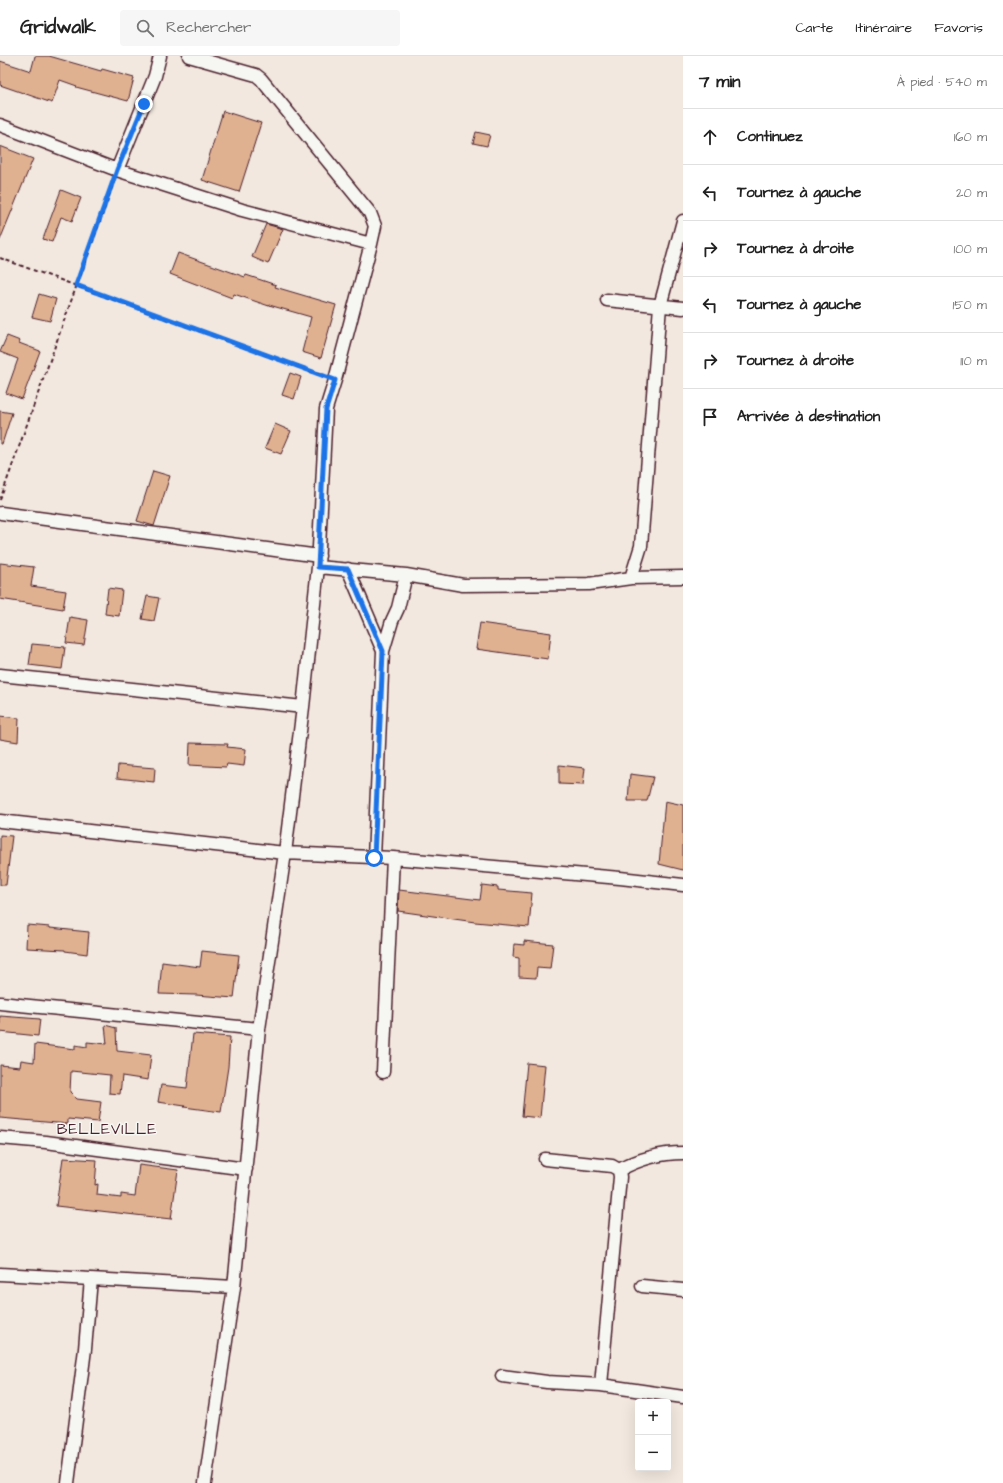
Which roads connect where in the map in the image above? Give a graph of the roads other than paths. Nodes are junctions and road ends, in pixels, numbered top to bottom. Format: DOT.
graph roads {
  1 [pos="160,56"];
  2 [pos="189,56"];
  3 [pos="0,125"];
  4 [pos="117,170"];
  5 [pos="683,221"];
  6 [pos="371,244"];
  7 [pos="607,300"];
  8 [pos="660,306"];
  9 [pos="683,308"];
  10 [pos="0,511"];
  11 [pos="318,561"];
  12 [pos="348,569"];
  13 [pos="406,575"];
  14 [pos="683,577"];
  15 [pos="631,578"];
  16 [pos="383,651"];
  17 [pos="0,675"];
  18 [pos="303,707"];
  19 [pos="0,821"];
  20 [pos="285,853"];
  21 [pos="374,858"];
  22 [pos="393,858"];
  23 [pos="683,885"];
  24 [pos="0,1003"];
  25 [pos="260,1029"];
  26 [pos="383,1072"];
  27 [pos="0,1138"];
  28 [pos="683,1153"];
  29 [pos="545,1159"];
  30 [pos="246,1169"];
  31 [pos="619,1170"];
  32 [pos="0,1274"];
  33 [pos="91,1279"];
  34 [pos="642,1286"];
  35 [pos="234,1287"];
  36 [pos="683,1290"];
  37 [pos="502,1376"];
  38 [pos="601,1385"];
  39 [pos="683,1397"];
  40 [pos="68,1483"];
  41 [pos="205,1483"];
  1 -- 4 [label="street"];
  2 -- 6 [label="street"];
  3 -- 4 [label="street"];
  4 -- 6 [label="street"];
  5 -- 8 [label="street"];
  6 -- 11 [label="street"];
  7 -- 8 [label="street"];
  8 -- 9 [label="street"];
  8 -- 15 [label="street"];
  10 -- 11 [label="street"];
  11 -- 12 [label="street"];
  11 -- 18 [label="street"];
  12 -- 13 [label="street"];
  12 -- 16 [label="street"];
  13 -- 15 [label="street"];
  13 -- 16 [label="street"];
  14 -- 15 [label="street"];
  16 -- 21 [label="street"];
  17 -- 18 [label="street"];
  18 -- 20 [label="street"];
  19 -- 20 [label="street"];
  20 -- 21 [label="street"];
  20 -- 25 [label="street"];
  21 -- 22 [label="street"];
  22 -- 23 [label="street"];
  22 -- 26 [label="street"];
  24 -- 25 [label="street"];
  25 -- 30 [label="street"];
  27 -- 30 [label="street"];
  28 -- 31 [label="street"];
  29 -- 31 [label="street"];
  30 -- 35 [label="street"];
  31 -- 38 [label="street"];
  32 -- 33 [label="street"];
  33 -- 35 [label="street"];
  33 -- 40 [label="street"];
  34 -- 36 [label="street"];
  35 -- 41 [label="street"];
  37 -- 38 [label="street"];
  38 -- 39 [label="street"];
}
